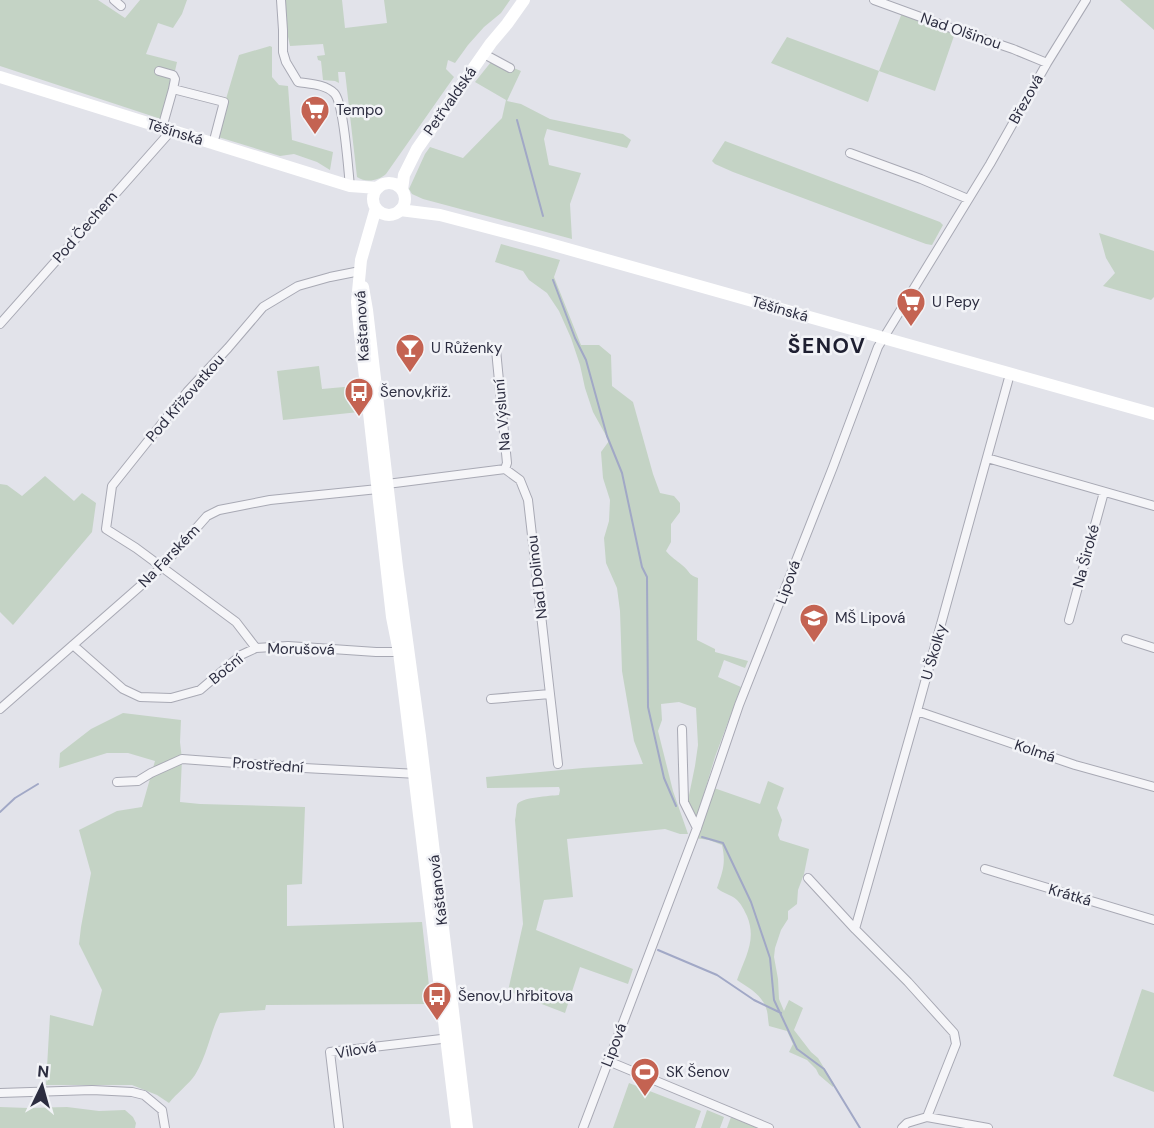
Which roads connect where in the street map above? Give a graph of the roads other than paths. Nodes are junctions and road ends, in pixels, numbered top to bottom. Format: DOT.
graph roads {
  1 [pos="281,0"];
  2 [pos="524,0"];
  3 [pos="874,0"];
  4 [pos="1086,0"];
  5 [pos="484,54"];
  6 [pos="1047,63"];
  7 [pos="510,68"];
  8 [pos="159,71"];
  9 [pos="2,78"];
  10 [pos="173,88"];
  11 [pos="166,129"];
  12 [pos="213,144"];
  13 [pos="417,149"];
  14 [pos="850,153"];
  15 [pos="350,186"];
  16 [pos="404,194"];
  17 [pos="378,195"];
  18 [pos="968,199"];
  19 [pos="395,213"];
  20 [pos="440,215"];
  21 [pos="367,236"];
  22 [pos="360,271"];
  23 [pos="0,324"];
  24 [pos="883,338"];
  25 [pos="496,350"];
  26 [pos="1010,374"];
  27 [pos="1154,414"];
  28 [pos="987,458"];
  29 [pos="505,469"];
  30 [pos="382,486"];
  31 [pos="1104,492"];
  32 [pos="1154,506"];
  33 [pos="162,567"];
  34 [pos="1069,620"];
  35 [pos="1126,639"];
  36 [pos="73,645"];
  37 [pos="256,648"];
  38 [pos="1154,648"];
  39 [pos="404,652"];
  40 [pos="550,694"];
  41 [pos="491,699"];
  42 [pos="0,709"];
  43 [pos="917,711"];
  44 [pos="682,729"];
  45 [pos="558,764"];
  46 [pos="419,774"];
  47 [pos="117,782"];
  48 [pos="1154,788"];
  49 [pos="697,828"];
  50 [pos="985,869"];
  51 [pos="808,878"];
  52 [pos="1154,920"];
  53 [pos="855,928"];
  54 [pos="451,1038"];
  55 [pos="609,1060"];
  56 [pos="0,1093"];
  57 [pos="927,1117"];
  58 [pos="165,1128"];
  59 [pos="339,1128"];
  60 [pos="457,1128"];
  61 [pos="467,1128"];
  62 [pos="583,1128"];
  63 [pos="770,1128"];
  64 [pos="902,1128"];
  65 [pos="988,1128"];
  1 -- 15 [label="street"];
  2 -- 5 [label="main road, Petřvaldská"];
  3 -- 6 [label="street, Nad Olšinou"];
  4 -- 6 [label="street, Březová"];
  5 -- 7 [label="street, Petřvaldská"];
  5 -- 13 [label="main road, Petřvaldská"];
  6 -- 18 [label="street, Březová"];
  8 -- 10 [label="street"];
  9 -- 11 [label="main road, Těšínská"];
  10 -- 11 [label="street"];
  10 -- 12 [label="street"];
  11 -- 12 [label="main road, Těšínská"];
  11 -- 23 [label="street, Pod Čechem"];
  12 -- 15 [label="main road, Těšínská"];
  13 -- 16 [label="main road, Petřvaldská"];
  13 -- 17 [label="main road, Petřvaldská"];
  14 -- 18 [label="street"];
  15 -- 17 [label="main road, Těšínská"];
  16 -- 17 [label="main road"];
  16 -- 19 [label="main road"];
  16 -- 20 [label="main road, Těšínská"];
  17 -- 19 [label="main road"];
  17 -- 21 [label="main road, Kaštanová"];
  18 -- 24 [label="street, Březová"];
  19 -- 20 [label="main road, Těšínská"];
  19 -- 21 [label="main road"];
  20 -- 24 [label="main road, Těšínská"];
  21 -- 22 [label="main road, Kaštanová"];
  22 -- 30 [label="main road, Kaštanová"];
  22 -- 33 [label="street, Pod Křižovatkou"];
  24 -- 26 [label="main road, Těšínská"];
  24 -- 49 [label="street, Lipová"];
  25 -- 29 [label="street, Na Výsluní"];
  26 -- 27 [label="main road, Těšínská"];
  26 -- 28 [label="street, U Školky"];
  28 -- 31 [label="street"];
  28 -- 43 [label="street, U Školky"];
  29 -- 30 [label="street, Na Výsluní"];
  29 -- 40 [label="street, Nad Dolinou"];
  30 -- 33 [label="street, Na Farském"];
  30 -- 39 [label="main road, Kaštanová"];
  31 -- 32 [label="street"];
  31 -- 34 [label="street, Na Široké"];
  33 -- 36 [label="street, Na Farském"];
  33 -- 37 [label="street, Morušová"];
  35 -- 38 [label="street"];
  36 -- 37 [label="street, Boční"];
  36 -- 42 [label="street, Na Farském"];
  37 -- 39 [label="street, Morušová"];
  39 -- 46 [label="main road, Kaštanová"];
  40 -- 41 [label="street"];
  40 -- 45 [label="street, Nad Dolinou"];
  43 -- 48 [label="street, Kolmá"];
  43 -- 53 [label="street, U Školky"];
  44 -- 49 [label="street"];
  46 -- 47 [label="street, Prostřední"];
  46 -- 54 [label="main road, Kaštanová"];
  49 -- 55 [label="street, Lipová"];
  50 -- 52 [label="street, Krátká"];
  51 -- 53 [label="street"];
  53 -- 57 [label="street"];
  54 -- 59 [label="street, Vilová"];
  54 -- 60 [label="main road, Kaštanová"];
  54 -- 61 [label="main road, Kaštanová"];
  55 -- 62 [label="street, Lipová"];
  55 -- 63 [label="street"];
  56 -- 58 [label="street"];
  57 -- 64 [label="street"];
  57 -- 65 [label="street"];
}
